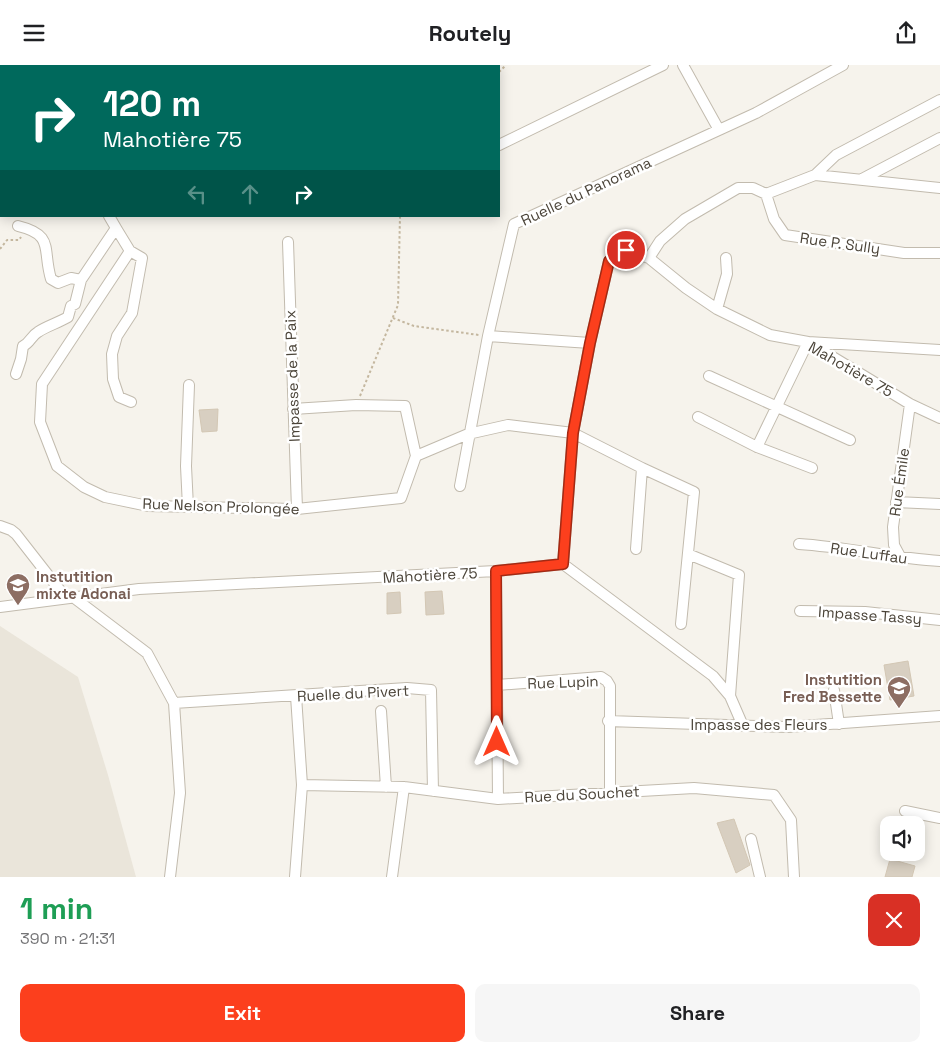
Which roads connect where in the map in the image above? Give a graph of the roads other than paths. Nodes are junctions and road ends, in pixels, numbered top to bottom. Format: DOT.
graph roads {
  1 [pos="663,65"];
  2 [pos="683,65"];
  3 [pos="843,65"];
  4 [pos="940,100"];
  5 [pos="719,130"];
  6 [pos="940,137"];
  7 [pos="500,145"];
  8 [pos="815,175"];
  9 [pos="862,179"];
  10 [pos="940,188"];
  11 [pos="766,194"];
  12 [pos="110,217"];
  13 [pos="18,226"];
  14 [pos="116,228"];
  15 [pos="288,242"];
  16 [pos="130,251"];
  17 [pos="940,253"];
  18 [pos="649,258"];
  19 [pos="726,258"];
  20 [pos="81,280"];
  21 [pos="717,309"];
  22 [pos="488,336"];
  23 [pos="808,342"];
  24 [pos="590,343"];
  25 [pos="940,350"];
  26 [pos="16,373"];
  27 [pos="709,375"];
  28 [pos="189,385"];
  29 [pos="131,402"];
  30 [pos="910,404"];
  31 [pos="777,406"];
  32 [pos="293,409"];
  33 [pos="698,417"];
  34 [pos="940,418"];
  35 [pos="573,433"];
  36 [pos="468,434"];
  37 [pos="850,441"];
  38 [pos="757,447"];
  39 [pos="416,456"];
  40 [pos="642,468"];
  41 [pos="812,468"];
  42 [pos="460,486"];
  43 [pos="896,503"];
  44 [pos="940,503"];
  45 [pos="188,507"];
  46 [pos="297,509"];
  47 [pos="0,526"];
  48 [pos="799,544"];
  49 [pos="636,549"];
  50 [pos="688,554"];
  51 [pos="901,559"];
  52 [pos="940,561"];
  53 [pos="563,564"];
  54 [pos="496,571"];
  55 [pos="70,597"];
  56 [pos="0,607"];
  57 [pos="800,611"];
  58 [pos="940,619"];
  59 [pos="681,624"];
  60 [pos="497,685"];
  61 [pos="834,690"];
  62 [pos="296,696"];
  63 [pos="730,696"];
  64 [pos="174,703"];
  65 [pos="381,711"];
  66 [pos="940,716"];
  67 [pos="608,721"];
  68 [pos="839,724"];
  69 [pos="743,726"];
  70 [pos="302,785"];
  71 [pos="386,787"];
  72 [pos="404,787"];
  73 [pos="433,791"];
  74 [pos="610,792"];
  75 [pos="498,799"];
  76 [pos="905,811"];
  77 [pos="940,819"];
  78 [pos="751,839"];
  79 [pos="170,877"];
  80 [pos="295,877"];
  81 [pos="392,877"];
  82 [pos="760,877"];
  83 [pos="794,877"];
  1 -- 7 [label="street"];
  2 -- 5 [label="street"];
  3 -- 5 [label="street, Ruelle du Panorama"];
  4 -- 8 [label="street"];
  5 -- 22 [label="street, Ruelle du Panorama"];
  6 -- 9 [label="street"];
  8 -- 9 [label="street"];
  8 -- 11 [label="street"];
  9 -- 10 [label="street"];
  11 -- 17 [label="street, Rue P. Sully"];
  11 -- 18 [label="street"];
  12 -- 14 [label="street"];
  13 -- 20 [label="street"];
  14 -- 16 [label="street"];
  14 -- 20 [label="street"];
  15 -- 32 [label="street, Impasse de la Paix"];
  16 -- 29 [label="street"];
  16 -- 45 [label="street, Rue Nelson Prolongée"];
  18 -- 21 [label="street, Mahotière 75"];
  18 -- 24 [label="street, Mahotière 75"];
  19 -- 21 [label="street"];
  20 -- 26 [label="street"];
  21 -- 23 [label="street, Mahotière 75"];
  22 -- 24 [label="street"];
  22 -- 36 [label="street, Ruelle du Panorama"];
  23 -- 25 [label="street"];
  23 -- 30 [label="street, Mahotière 75"];
  23 -- 31 [label="street"];
  24 -- 35 [label="street, Mahotière 75"];
  27 -- 31 [label="street"];
  28 -- 45 [label="street"];
  30 -- 34 [label="street, Mahotière 75"];
  30 -- 43 [label="street, Rue Émile"];
  31 -- 37 [label="street"];
  31 -- 38 [label="street"];
  32 -- 39 [label="street"];
  32 -- 46 [label="street, Impasse de la Paix"];
  33 -- 38 [label="street"];
  35 -- 36 [label="street"];
  35 -- 40 [label="street"];
  35 -- 53 [label="street, Mahotière 75"];
  36 -- 39 [label="street"];
  36 -- 42 [label="street, Ruelle du Panorama"];
  38 -- 41 [label="street"];
  39 -- 46 [label="street, Rue Nelson Prolongée"];
  40 -- 49 [label="street"];
  40 -- 50 [label="street"];
  43 -- 44 [label="street"];
  43 -- 51 [label="street, Rue Émile"];
  45 -- 46 [label="street, Rue Nelson Prolongée"];
  47 -- 55 [label="street"];
  48 -- 51 [label="street, Rue Luffau"];
  50 -- 59 [label="street"];
  50 -- 63 [label="street"];
  51 -- 52 [label="street, Rue Luffau"];
  53 -- 54 [label="street, Mahotière 75"];
  53 -- 63 [label="street"];
  54 -- 55 [label="street, Mahotière 75"];
  54 -- 60 [label="street"];
  55 -- 56 [label="street, Mahotière 75"];
  55 -- 64 [label="street"];
  57 -- 58 [label="street, Impasse Tassy"];
  60 -- 67 [label="street, Rue Lupin"];
  60 -- 75 [label="street"];
  61 -- 68 [label="street"];
  62 -- 64 [label="street, Ruelle du Pivert"];
  62 -- 70 [label="street"];
  62 -- 73 [label="street, Ruelle du Pivert"];
  63 -- 69 [label="street"];
  64 -- 79 [label="street"];
  65 -- 71 [label="street"];
  66 -- 68 [label="street, Impasse des Fleurs"];
  67 -- 69 [label="street, Impasse des Fleurs"];
  67 -- 74 [label="street, Rue Lupin"];
  68 -- 69 [label="street, Impasse des Fleurs"];
  70 -- 71 [label="street, Rue du Souchet"];
  70 -- 80 [label="street"];
  71 -- 72 [label="street, Rue du Souchet"];
  72 -- 73 [label="street, Rue du Souchet"];
  72 -- 81 [label="street"];
  73 -- 75 [label="street, Rue du Souchet"];
  74 -- 75 [label="street, Rue du Souchet"];
  74 -- 83 [label="street, Rue du Souchet"];
  76 -- 77 [label="street"];
  78 -- 82 [label="street"];
}
